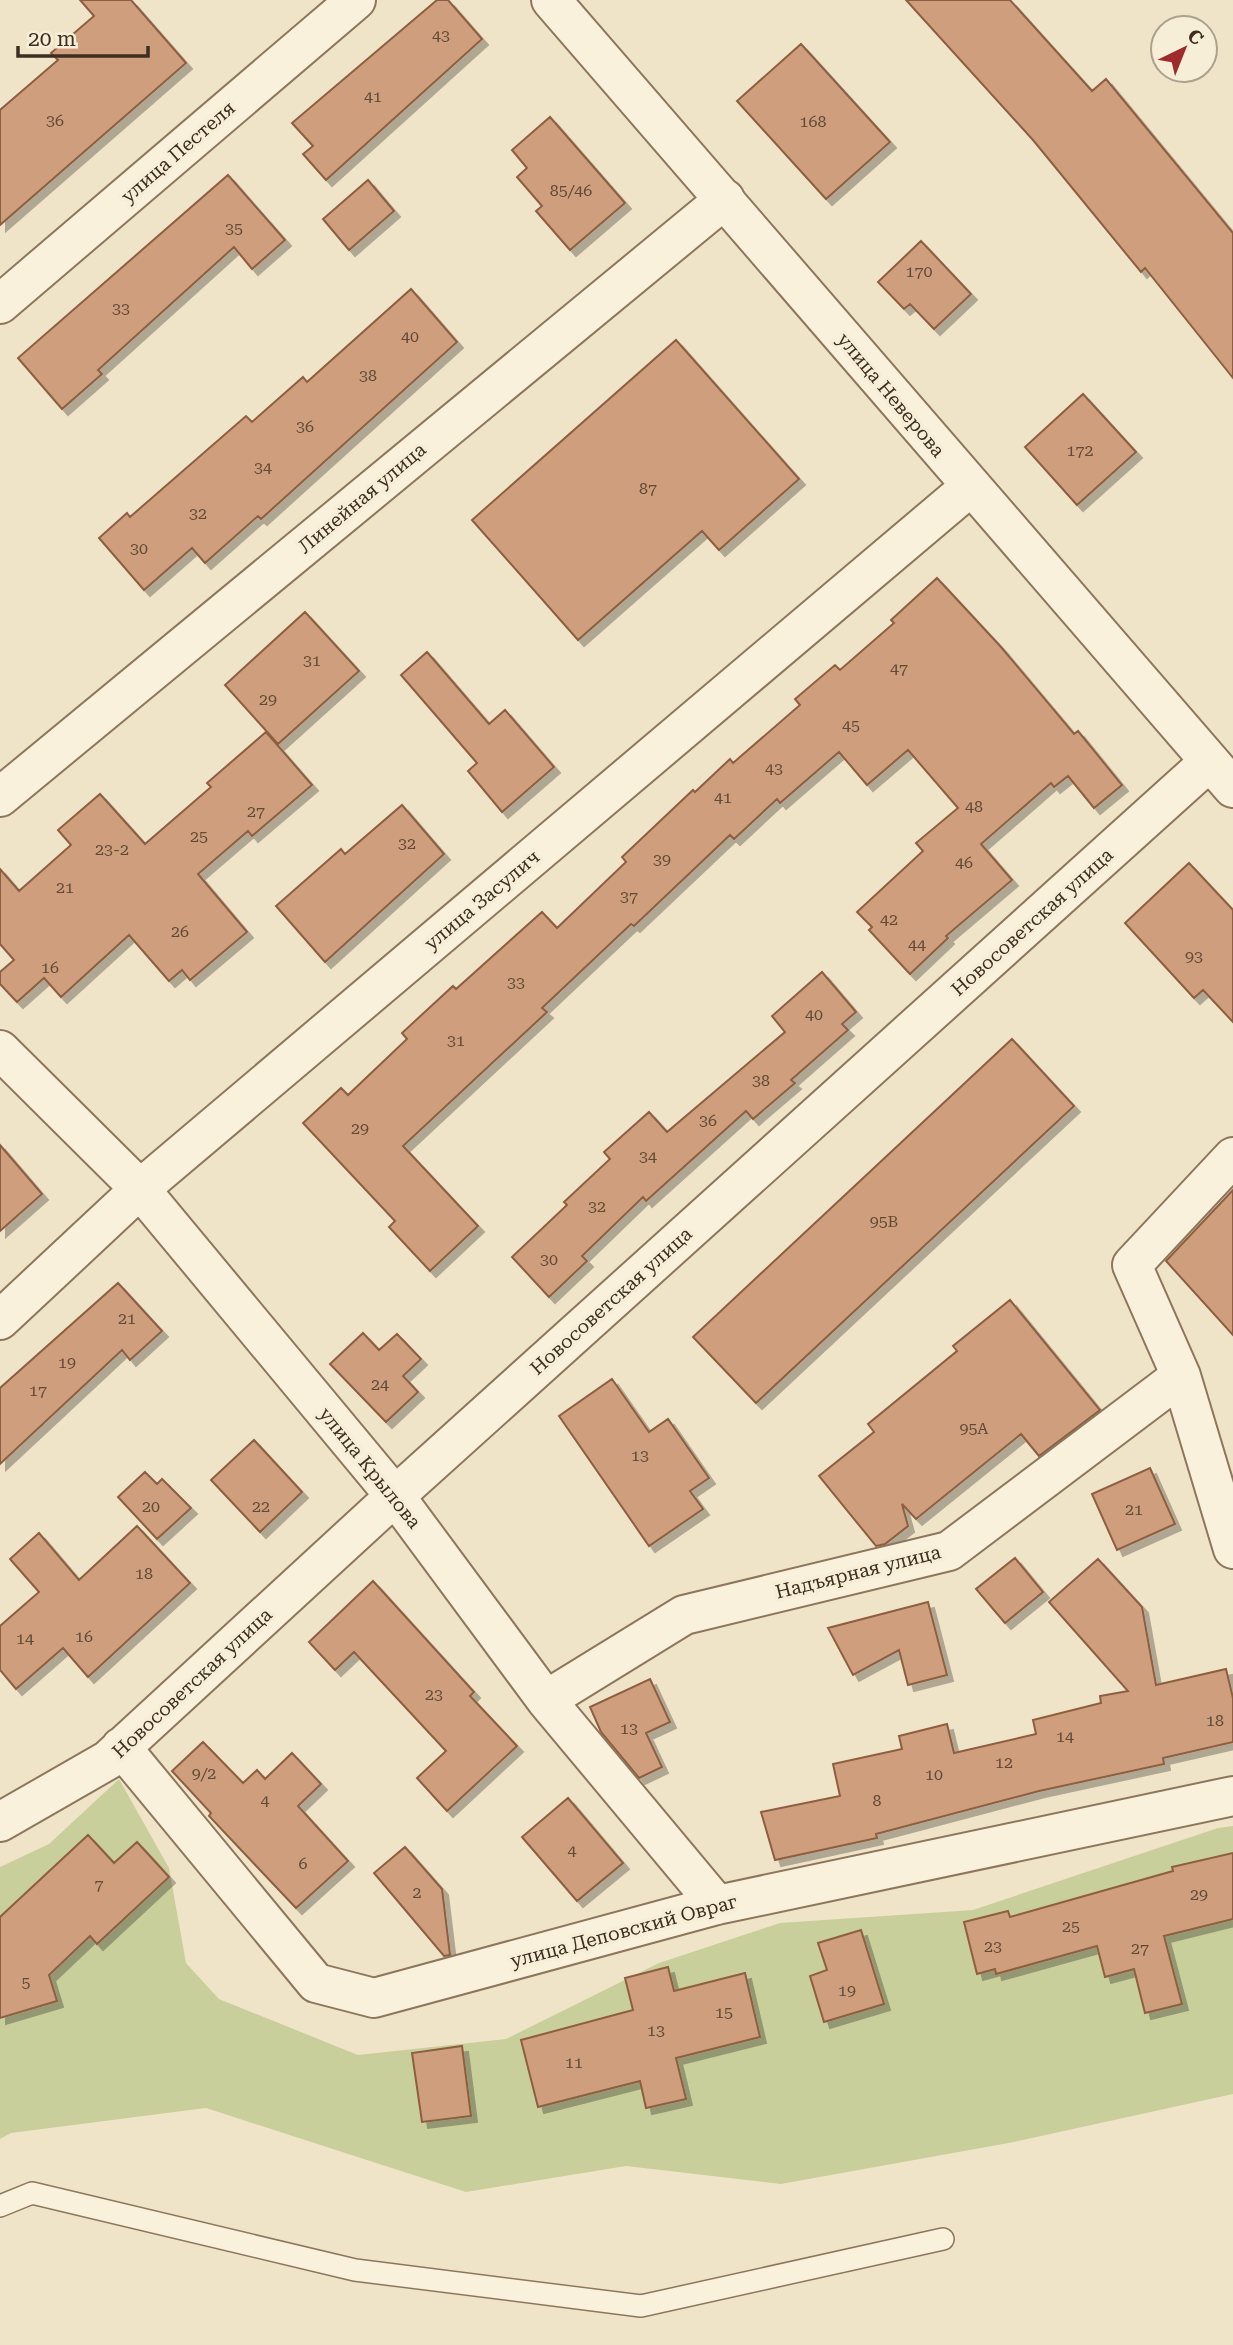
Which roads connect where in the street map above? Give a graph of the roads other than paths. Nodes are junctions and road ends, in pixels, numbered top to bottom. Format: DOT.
graph roads {
  1 [pos="356,0"];
  2 [pos="551,0"];
  3 [pos="724,199"];
  4 [pos="0,304"];
  5 [pos="970,487"];
  6 [pos="1221,775"];
  7 [pos="0,797"];
  8 [pos="0,1050"];
  9 [pos="1233,1157"];
  10 [pos="140,1189"];
  11 [pos="0,1320"];
  12 [pos="1181,1376"];
  13 [pos="395,1496"];
  14 [pos="1233,1549"];
  15 [pos="546,1700"];
  16 [pos="121,1747"];
  17 [pos="1233,1796"];
  18 [pos="0,1822"];
  19 [pos="717,1905"];
  20 [pos="0,2206"];
  21 [pos="943,2239"];
  1 -- 4 [label="street, улица Пестеля"];
  2 -- 3 [label="street, улица Неверова"];
  3 -- 5 [label="street, улица Неверова"];
  3 -- 7 [label="street, Линейная улица"];
  5 -- 6 [label="street, улица Неверова"];
  5 -- 10 [label="street, улица Засулич"];
  6 -- 13 [label="street, Новосоветская улица"];
  8 -- 10 [label="street, улица Крылова"];
  9 -- 12 [label="street"];
  10 -- 11 [label="street, улица Засулич"];
  10 -- 13 [label="street, улица Крылова"];
  12 -- 14 [label="street"];
  12 -- 15 [label="street, Надъярная улица"];
  13 -- 15 [label="street, улица Крылова"];
  13 -- 16 [label="street, Новосоветская улица"];
  15 -- 19 [label="street, улица Крылова"];
  16 -- 18 [label="street, Новосоветская улица"];
  16 -- 19 [label="street, улица Деповский Овраг"];
  17 -- 19 [label="street, улица Деповский Овраг"];
  20 -- 21 [label="lane"];
}
